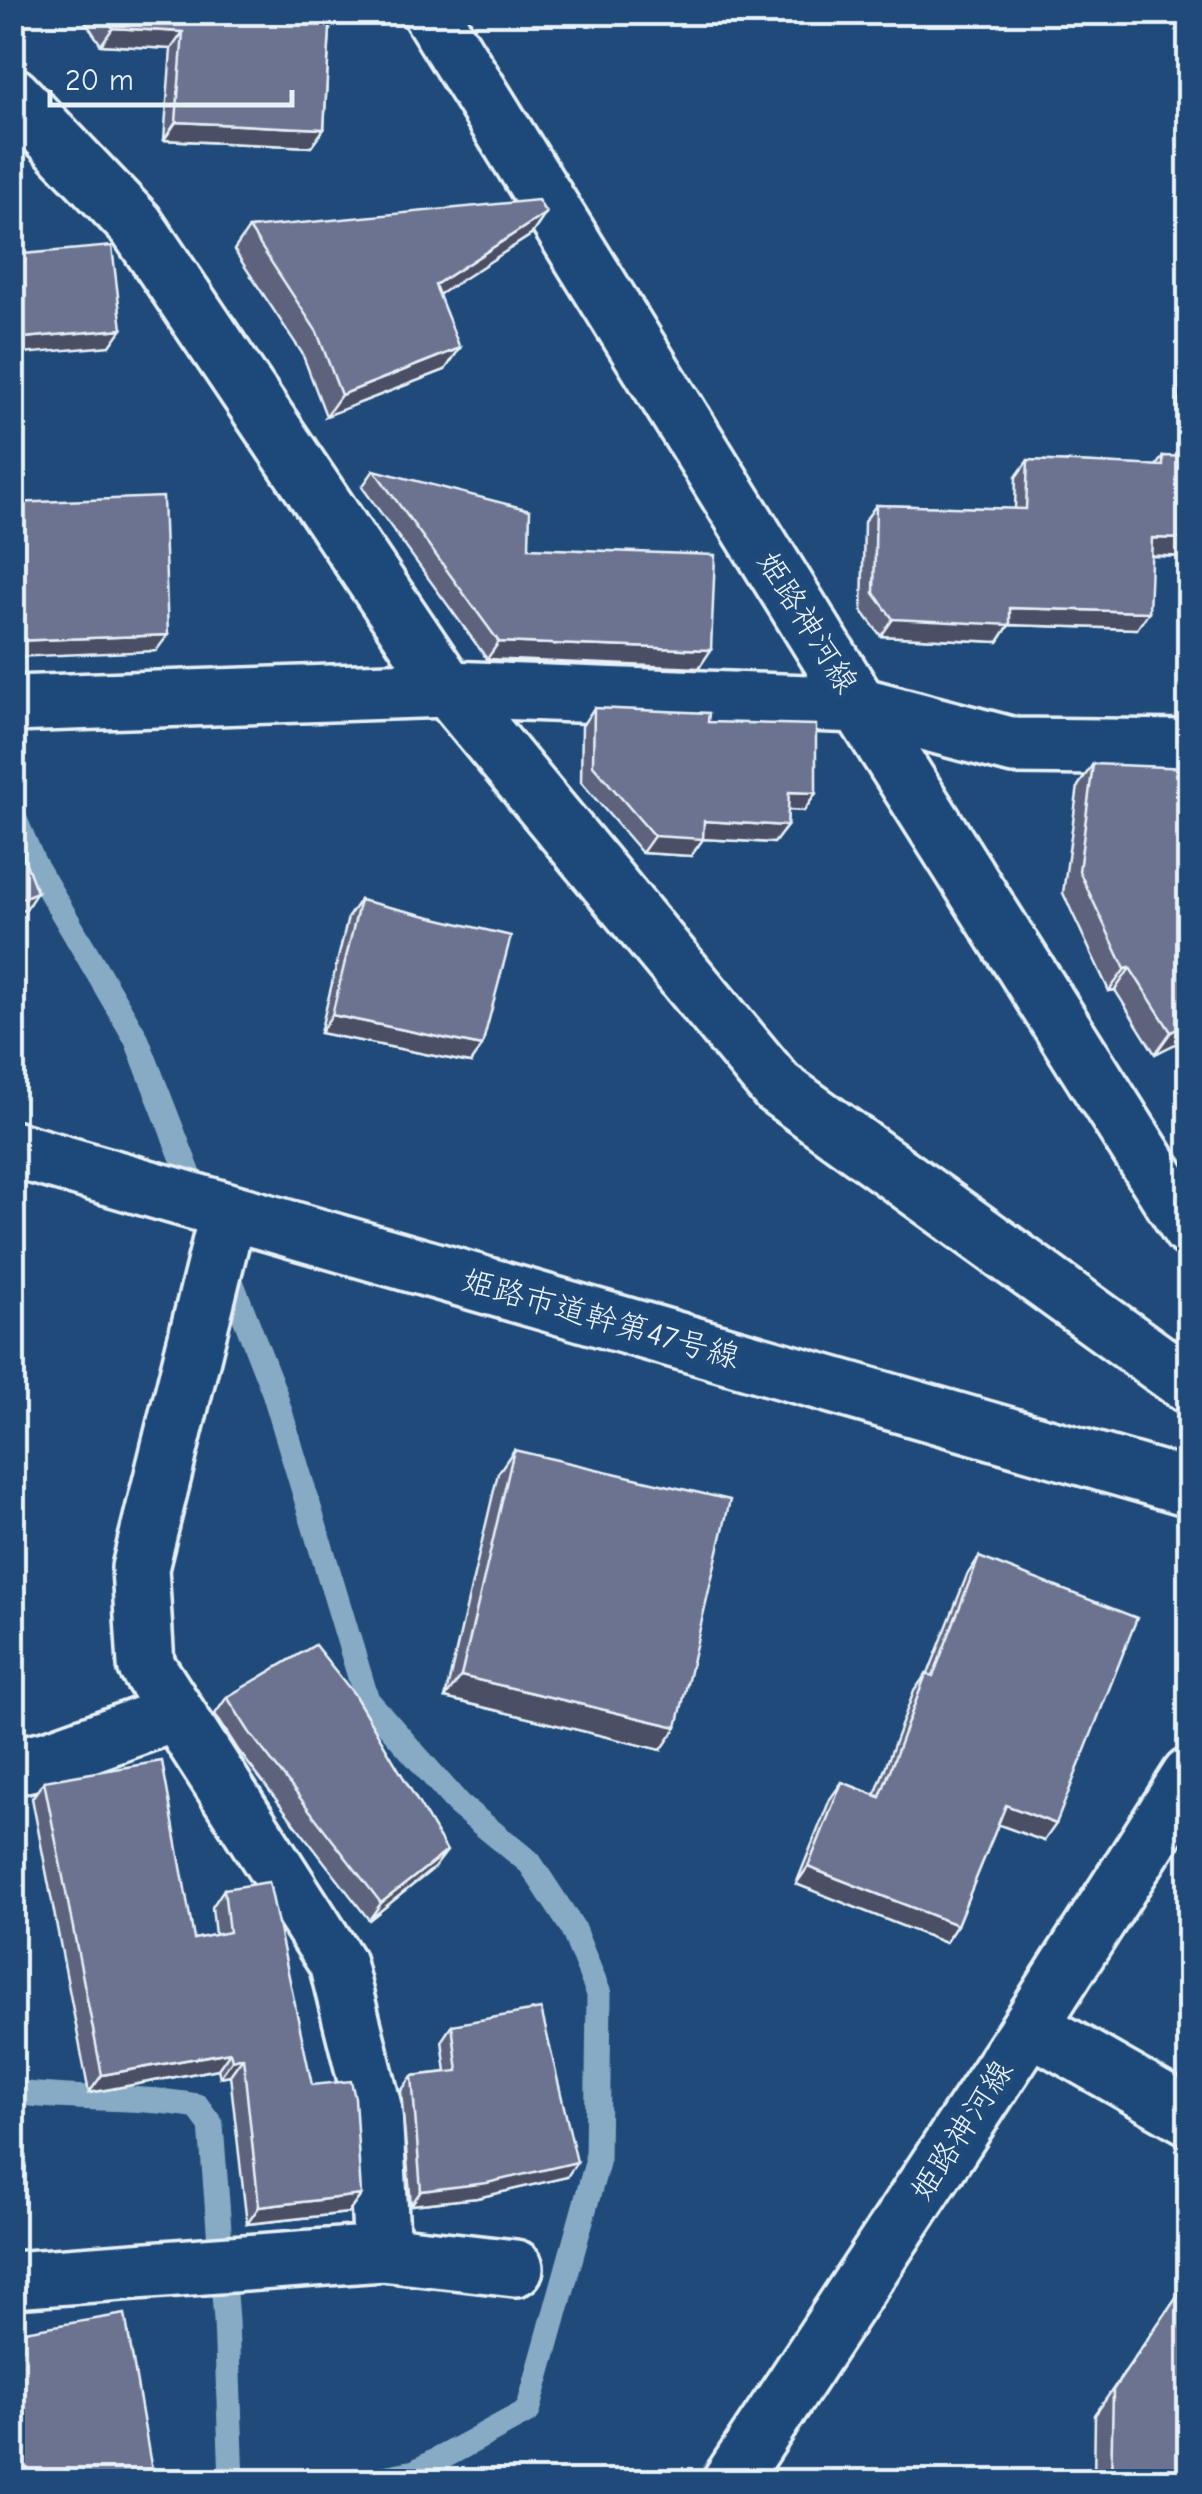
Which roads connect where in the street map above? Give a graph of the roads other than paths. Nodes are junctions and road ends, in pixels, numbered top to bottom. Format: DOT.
graph roads {
  1 [pos="430,12"];
  2 [pos="12,95"];
  3 [pos="448,689"];
  4 [pos="12,704"];
  5 [pos="860,705"];
  6 [pos="1190,748"];
  7 [pos="12,1149"];
  8 [pos="228,1212"];
  9 [pos="1190,1229"];
  10 [pos="1190,1386"];
  11 [pos="1190,1488"];
  12 [pos="176,1713"];
  13 [pos="12,1767"];
  14 [pos="1190,1776"];
  15 [pos="1030,2026"];
  16 [pos="1190,2117"];
  17 [pos="382,2253"];
  18 [pos="515,2268"];
  19 [pos="12,2280"];
  20 [pos="730,2482"];
  1 -- 5 [label="street, 姫路神河線"];
  2 -- 3 [label="street"];
  3 -- 4 [label="street"];
  3 -- 5 [label="street"];
  3 -- 10 [label="street"];
  5 -- 6 [label="street"];
  5 -- 9 [label="street, 姫路神河線"];
  7 -- 8 [label="street, 姫路市道幹第47号線"];
  8 -- 11 [label="street, 姫路市道幹第47号線"];
  8 -- 12 [label="street"];
  12 -- 13 [label="street"];
  12 -- 17 [label="street"];
  14 -- 15 [label="street, 姫路神河線"];
  15 -- 16 [label="street"];
  15 -- 20 [label="street, 姫路神河線"];
  17 -- 18 [label="street"];
  17 -- 19 [label="street"];
}
